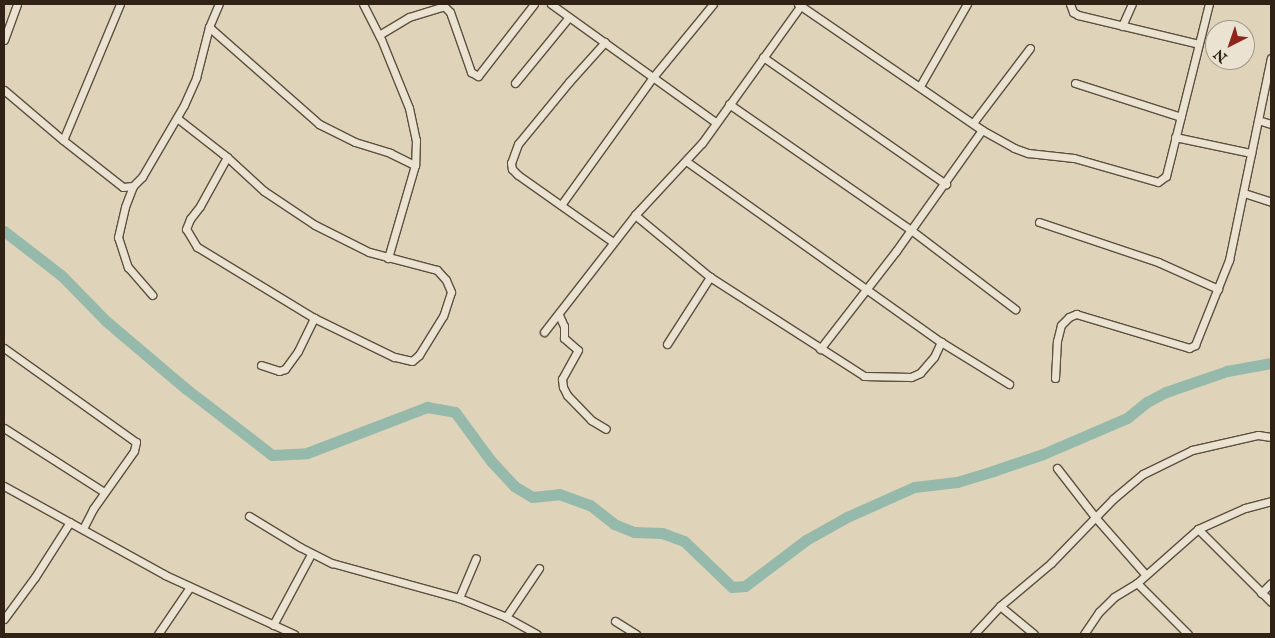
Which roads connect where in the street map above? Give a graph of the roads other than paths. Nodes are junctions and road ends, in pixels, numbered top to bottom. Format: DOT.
graph roads {
  1 [pos="17,4"];
  2 [pos="120,4"];
  3 [pos="219,4"];
  4 [pos="362,4"];
  5 [pos="534,4"];
  6 [pos="551,4"];
  7 [pos="713,4"];
  8 [pos="800,4"];
  9 [pos="967,4"];
  10 [pos="1070,4"];
  11 [pos="1132,4"];
  12 [pos="1210,4"];
  13 [pos="569,17"];
  14 [pos="1122,26"];
  15 [pos="209,27"];
  16 [pos="379,35"];
  17 [pos="4,40"];
  18 [pos="605,42"];
  19 [pos="1199,44"];
  20 [pos="1030,48"];
  21 [pos="764,57"];
  22 [pos="1271,58"];
  23 [pos="653,77"];
  24 [pos="515,83"];
  25 [pos="1075,83"];
  26 [pos="920,86"];
  27 [pos="4,90"];
  28 [pos="729,104"];
  29 [pos="1180,117"];
  30 [pos="176,118"];
  31 [pos="1258,120"];
  32 [pos="715,122"];
  33 [pos="973,123"];
  34 [pos="1271,124"];
  35 [pos="982,130"];
  36 [pos="1176,137"];
  37 [pos="64,140"];
  38 [pos="1251,152"];
  39 [pos="227,157"];
  40 [pos="686,162"];
  41 [pos="415,165"];
  42 [pos="946,184"];
  43 [pos="133,186"];
  44 [pos="1244,193"];
  45 [pos="1271,202"];
  46 [pos="561,205"];
  47 [pos="635,215"];
  48 [pos="1039,222"];
  49 [pos="911,230"];
  50 [pos="613,242"];
  51 [pos="388,258"];
  52 [pos="710,278"];
  53 [pos="867,289"];
  54 [pos="1218,289"];
  55 [pos="152,295"];
  56 [pos="1015,309"];
  57 [pos="559,315"];
  58 [pos="314,318"];
  59 [pos="544,332"];
  60 [pos="941,342"];
  61 [pos="666,344"];
  62 [pos="4,348"];
  63 [pos="820,349"];
  64 [pos="262,365"];
  65 [pos="1055,378"];
  66 [pos="1009,384"];
  67 [pos="4,428"];
  68 [pos="606,429"];
  69 [pos="1271,437"];
  70 [pos="1057,468"];
  71 [pos="4,486"];
  72 [pos="104,492"];
  73 [pos="1271,501"];
  74 [pos="249,516"];
  75 [pos="1095,517"];
  76 [pos="70,522"];
  77 [pos="83,529"];
  78 [pos="1198,529"];
  79 [pos="311,554"];
  80 [pos="476,558"];
  81 [pos="539,568"];
  82 [pos="1146,575"];
  83 [pos="1137,583"];
  84 [pos="1271,583"];
  85 [pos="190,587"];
  86 [pos="1262,593"];
  87 [pos="459,598"];
  88 [pos="1271,602"];
  89 [pos="1000,606"];
  90 [pos="506,617"];
  91 [pos="4,619"];
  92 [pos="615,622"];
  93 [pos="273,625"];
  94 [pos="158,634"];
  95 [pos="294,634"];
  96 [pos="537,634"];
  97 [pos="636,634"];
  98 [pos="974,634"];
  99 [pos="1034,634"];
  100 [pos="1084,634"];
  101 [pos="1188,634"];
  1 -- 17 [label="street"];
  2 -- 37 [label="street"];
  3 -- 15 [label="street"];
  4 -- 16 [label="street"];
  5 -- 16 [label="street"];
  6 -- 13 [label="street"];
  7 -- 23 [label="street"];
  8 -- 21 [label="street"];
  8 -- 26 [label="street"];
  9 -- 26 [label="street"];
  10 -- 14 [label="street"];
  11 -- 14 [label="street"];
  12 -- 19 [label="street"];
  13 -- 18 [label="street"];
  13 -- 24 [label="street"];
  14 -- 19 [label="street"];
  15 -- 30 [label="street"];
  15 -- 41 [label="street"];
  16 -- 41 [label="street"];
  18 -- 23 [label="street"];
  18 -- 46 [label="street"];
  19 -- 29 [label="street"];
  20 -- 33 [label="street"];
  21 -- 28 [label="street"];
  21 -- 42 [label="street"];
  22 -- 31 [label="street"];
  23 -- 32 [label="street"];
  23 -- 46 [label="street"];
  25 -- 29 [label="street"];
  26 -- 33 [label="street"];
  27 -- 37 [label="street"];
  28 -- 32 [label="street"];
  28 -- 49 [label="street"];
  29 -- 36 [label="street"];
  30 -- 39 [label="street"];
  30 -- 43 [label="street"];
  31 -- 34 [label="street"];
  31 -- 38 [label="street"];
  32 -- 40 [label="street"];
  33 -- 35 [label="street"];
  35 -- 36 [label="street"];
  35 -- 42 [label="street"];
  36 -- 38 [label="street"];
  37 -- 43 [label="street"];
  38 -- 44 [label="street"];
  39 -- 51 [label="street"];
  39 -- 58 [label="street"];
  40 -- 47 [label="street"];
  40 -- 53 [label="street"];
  41 -- 51 [label="street"];
  42 -- 49 [label="street"];
  43 -- 55 [label="street"];
  44 -- 45 [label="street"];
  44 -- 54 [label="street"];
  46 -- 50 [label="street"];
  47 -- 50 [label="street"];
  47 -- 52 [label="street"];
  48 -- 54 [label="street"];
  49 -- 53 [label="street"];
  49 -- 56 [label="street"];
  50 -- 57 [label="street"];
  51 -- 58 [label="street"];
  52 -- 61 [label="street"];
  52 -- 63 [label="street"];
  53 -- 60 [label="street"];
  53 -- 63 [label="street"];
  54 -- 65 [label="street"];
  57 -- 59 [label="street"];
  57 -- 68 [label="street"];
  58 -- 64 [label="street"];
  60 -- 63 [label="street"];
  60 -- 66 [label="street"];
  62 -- 72 [label="street"];
  67 -- 72 [label="street"];
  69 -- 75 [label="street"];
  70 -- 75 [label="street"];
  71 -- 76 [label="street"];
  72 -- 77 [label="street"];
  73 -- 78 [label="street"];
  74 -- 79 [label="street"];
  75 -- 82 [label="street"];
  75 -- 89 [label="street"];
  76 -- 77 [label="street"];
  76 -- 91 [label="street"];
  77 -- 85 [label="street"];
  78 -- 82 [label="street"];
  78 -- 86 [label="street"];
  79 -- 87 [label="street"];
  79 -- 93 [label="street"];
  80 -- 87 [label="street"];
  81 -- 90 [label="street"];
  82 -- 83 [label="street"];
  83 -- 100 [label="street"];
  83 -- 101 [label="street"];
  84 -- 86 [label="street"];
  85 -- 93 [label="street"];
  85 -- 94 [label="street"];
  86 -- 88 [label="street"];
  87 -- 90 [label="street"];
  89 -- 98 [label="street"];
  89 -- 99 [label="street"];
  90 -- 96 [label="street"];
  92 -- 97 [label="street"];
  93 -- 95 [label="street"];
}
